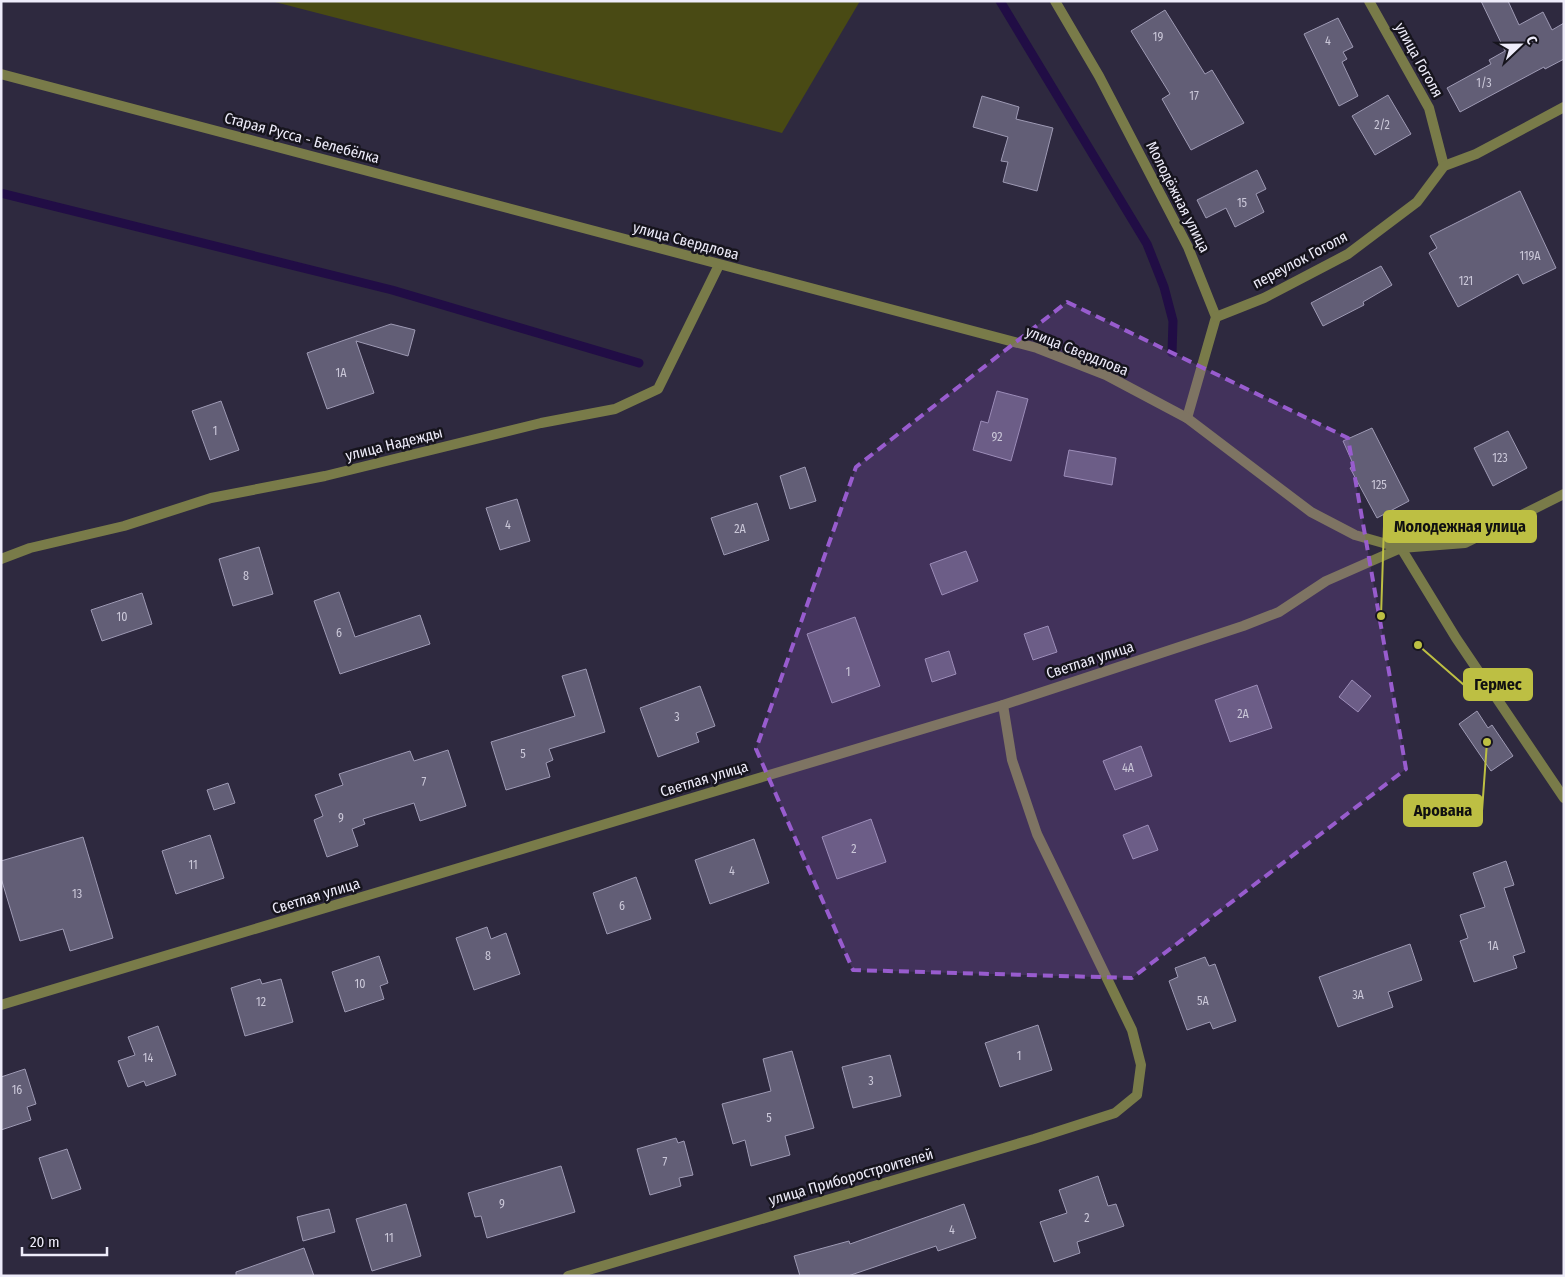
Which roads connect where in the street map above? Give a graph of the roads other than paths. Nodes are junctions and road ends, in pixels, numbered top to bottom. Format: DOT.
graph roads {
  1 [pos="1055,1"];
  2 [pos="1369,1"];
  3 [pos="1,74"];
  4 [pos="1564,107"];
  5 [pos="1444,166"];
  6 [pos="594,232"];
  7 [pos="719,265"];
  8 [pos="1216,316"];
  9 [pos="1186,418"];
  10 [pos="1564,494"];
  11 [pos="1401,548"];
  12 [pos="1,559"];
  13 [pos="1003,705"];
  14 [pos="1564,798"];
  15 [pos="1,1005"];
  16 [pos="568,1276"];
  1 -- 8 [label="street, Молодёжная улица"];
  2 -- 5 [label="street, улица Гоголя"];
  3 -- 6 [label="street, Старая Русса - Белебёлка"];
  4 -- 5 [label="street"];
  5 -- 8 [label="street, переулок Гоголя"];
  6 -- 7 [label="street, улица Свердлова"];
  7 -- 9 [label="street, улица Свердлова"];
  7 -- 12 [label="street, улица Надежды"];
  8 -- 9 [label="street"];
  9 -- 11 [label="street, улица Свердлова"];
  10 -- 11 [label="street, улица Свердлова"];
  11 -- 13 [label="street, Светлая улица"];
  11 -- 14 [label="street"];
  13 -- 15 [label="street, Светлая улица"];
  13 -- 16 [label="street, улица Приборостроителей"];
}
